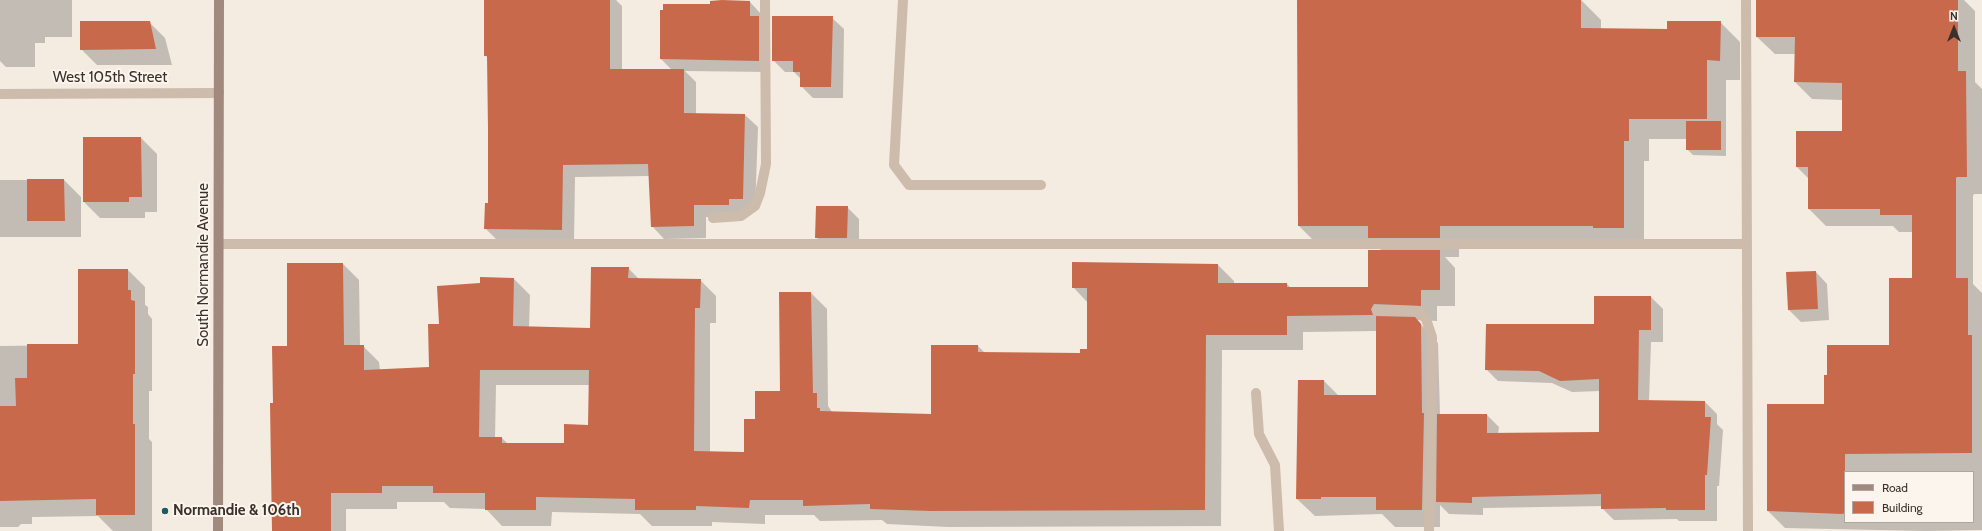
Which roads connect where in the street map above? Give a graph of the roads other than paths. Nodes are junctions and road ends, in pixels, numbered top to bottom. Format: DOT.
graph roads {
  1 [pos="219,0"];
  2 [pos="765,0"];
  3 [pos="903,0"];
  4 [pos="1746,0"];
  5 [pos="219,93"];
  6 [pos="0,94"];
  7 [pos="1041,185"];
  8 [pos="713,218"];
  9 [pos="219,244"];
  10 [pos="1746,244"];
  11 [pos="1377,310"];
  12 [pos="1256,393"];
  13 [pos="218,531"];
  14 [pos="1279,531"];
  15 [pos="1429,531"];
  16 [pos="1748,531"];
  1 -- 5 [label="main road, South Normandie Avenue"];
  2 -- 8 [label="street"];
  3 -- 7 [label="street"];
  4 -- 10 [label="street"];
  5 -- 6 [label="street, West 105th Street"];
  5 -- 9 [label="main road, South Normandie Avenue"];
  9 -- 10 [label="street"];
  9 -- 13 [label="main road, South Normandie Avenue"];
  10 -- 16 [label="street"];
  11 -- 15 [label="street"];
  12 -- 14 [label="street"];
}
